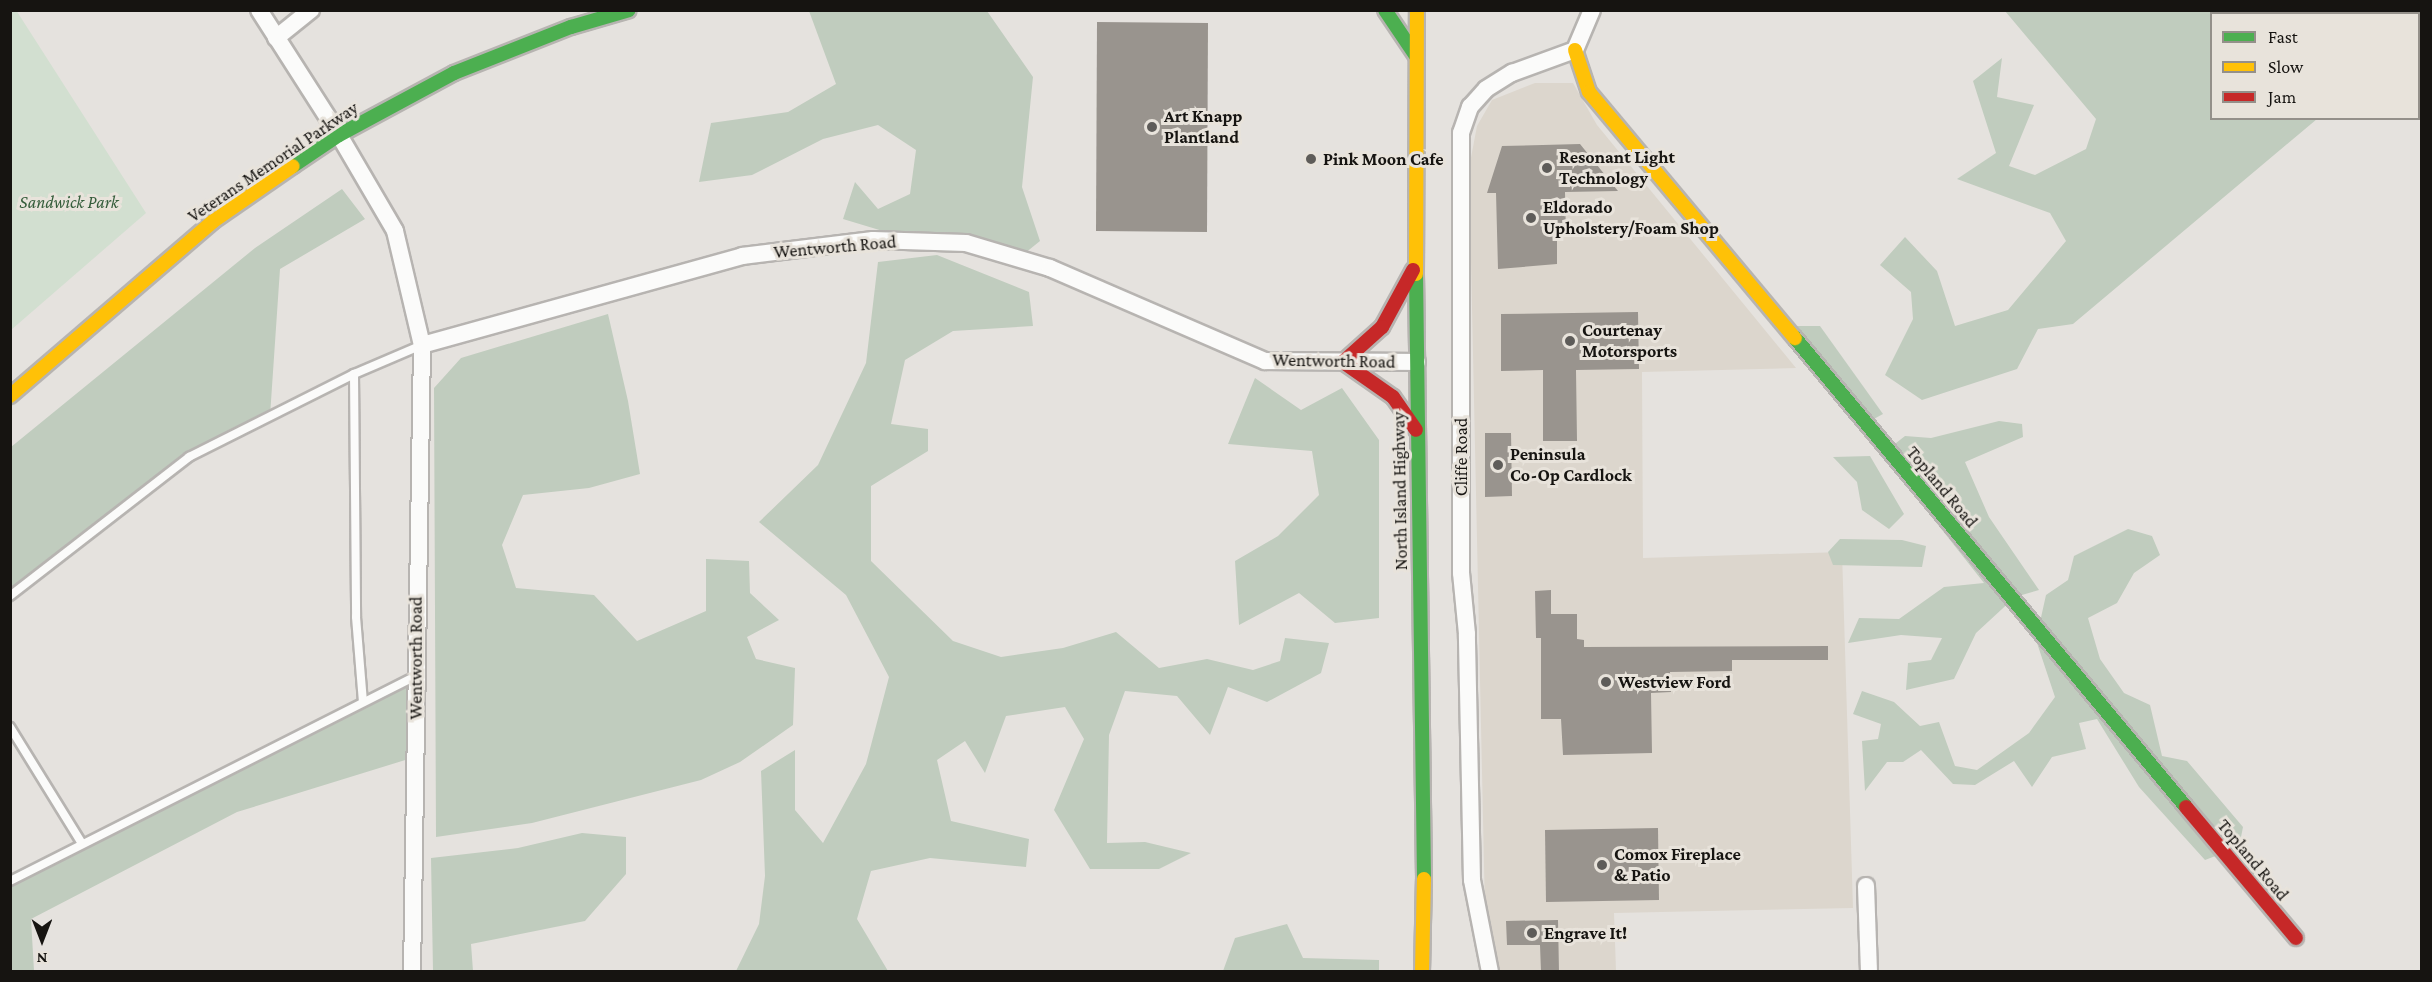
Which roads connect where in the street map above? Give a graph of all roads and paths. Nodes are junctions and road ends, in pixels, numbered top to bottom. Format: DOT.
graph roads {
  1 [pos="259,10"];
  2 [pos="311,10"];
  3 [pos="629,10"];
  4 [pos="1385,10"];
  5 [pos="1417,10"];
  6 [pos="1592,10"];
  7 [pos="276,38"];
  8 [pos="1575,50"];
  9 [pos="1416,56"];
  10 [pos="339,135"];
  11 [pos="1416,263"];
  12 [pos="422,345"];
  13 [pos="1343,362"];
  14 [pos="1417,362"];
  15 [pos="354,374"];
  16 [pos="10,396"];
  17 [pos="1416,430"];
  18 [pos="10,596"];
  19 [pos="414,677"];
  20 [pos="363,702"];
  21 [pos="10,727"];
  22 [pos="81,842"];
  23 [pos="10,881"];
  24 [pos="1866,886"];
  25 [pos="2296,939"];
  26 [pos="412,972"];
  27 [pos="1422,972"];
  28 [pos="1490,972"];
  29 [pos="1869,972"];
  1 -- 7 [label="street, Wentworth Road"];
  2 -- 7 [label="street"];
  3 -- 10 [label="main road, Veterans Memorial Parkway"];
  4 -- 9 [label="main road"];
  5 -- 9 [label="main road, North Island Highway"];
  6 -- 8 [label="street"];
  7 -- 10 [label="street, Wentworth Road"];
  8 -- 25 [label="main road, Topland Road"];
  8 -- 28 [label="street, Cliffe Road"];
  9 -- 11 [label="main road, North Island Highway"];
  10 -- 12 [label="street, Wentworth Road"];
  10 -- 16 [label="main road, Veterans Memorial Parkway"];
  11 -- 13 [label="main road"];
  11 -- 14 [label="main road, North Island Highway"];
  12 -- 13 [label="street, Wentworth Road"];
  12 -- 15 [label="lane"];
  12 -- 19 [label="street, Wentworth Road"];
  13 -- 14 [label="street, Wentworth Road"];
  13 -- 17 [label="main road"];
  14 -- 17 [label="main road, North Island Highway"];
  15 -- 18 [label="lane"];
  15 -- 20 [label="lane"];
  17 -- 27 [label="main road, North Island Highway"];
  19 -- 20 [label="lane"];
  19 -- 26 [label="street, Wentworth Road"];
  20 -- 22 [label="lane"];
  21 -- 22 [label="lane"];
  22 -- 23 [label="lane"];
  24 -- 29 [label="street"];
}
